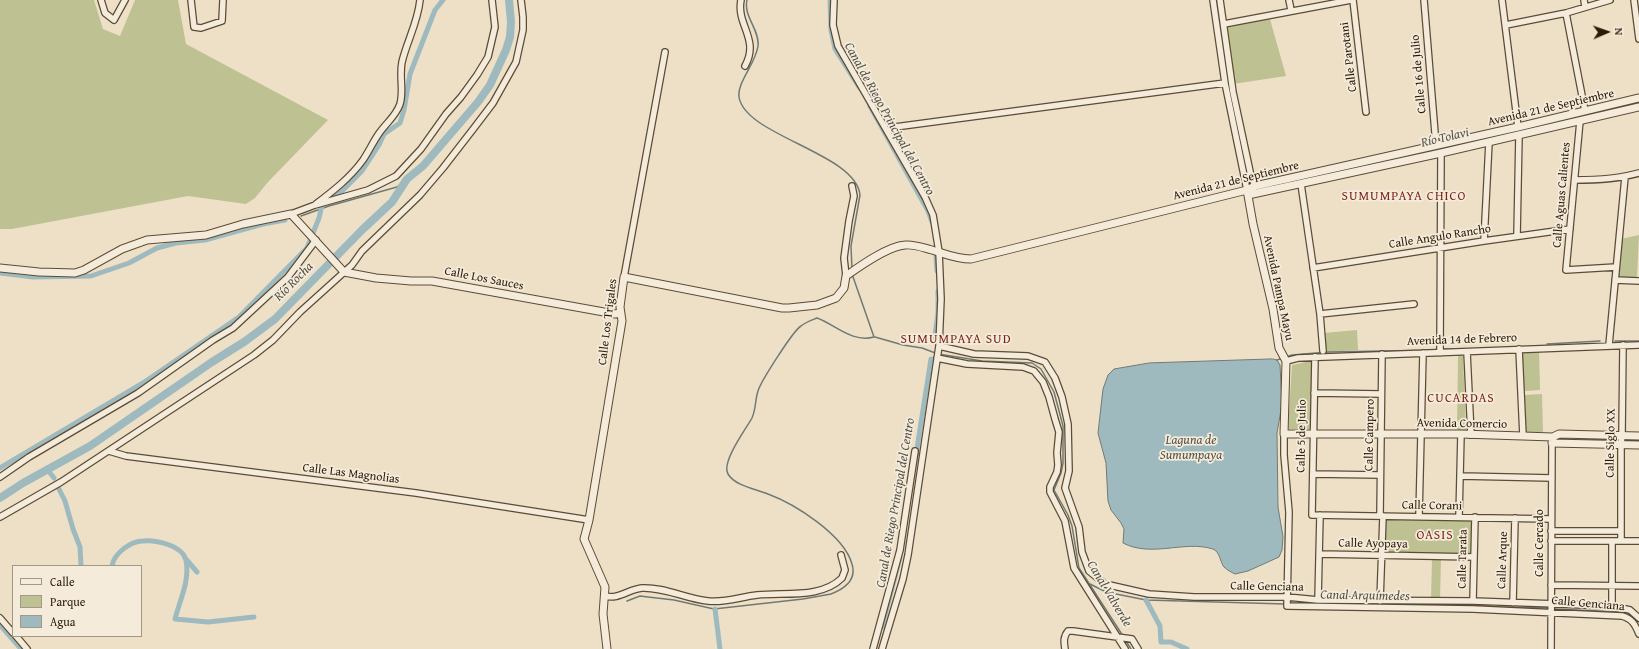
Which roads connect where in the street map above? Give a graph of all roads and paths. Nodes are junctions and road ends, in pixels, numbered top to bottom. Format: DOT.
graph roads {
  1 [pos="101,0"];
  2 [pos="125,0"];
  3 [pos="190,0"];
  4 [pos="223,0"];
  5 [pos="420,0"];
  6 [pos="492,0"];
  7 [pos="521,0"];
  8 [pos="741,0"];
  9 [pos="834,0"];
  10 [pos="1213,0"];
  11 [pos="1220,0"];
  12 [pos="1289,0"];
  13 [pos="1352,0"];
  14 [pos="1424,0"];
  15 [pos="1502,0"];
  16 [pos="1584,0"];
  17 [pos="1610,0"];
  18 [pos="1634,0"];
  19 [pos="1585,7"];
  20 [pos="1291,10"];
  21 [pos="1566,12"];
  22 [pos="1224,24"];
  23 [pos="1506,25"];
  24 [pos="1639,39"];
  25 [pos="665,52"];
  26 [pos="745,66"];
  27 [pos="1225,83"];
  28 [pos="1639,98"];
  29 [pos="1639,107"];
  30 [pos="1366,112"];
  31 [pos="1585,112"];
  32 [pos="1580,121"];
  33 [pos="1518,127"];
  34 [pos="888,132"];
  35 [pos="1519,135"];
  36 [pos="1489,142"];
  37 [pos="1436,146"];
  38 [pos="1442,153"];
  39 [pos="1639,172"];
  40 [pos="1625,176"];
  41 [pos="1575,180"];
  42 [pos="1301,184"];
  43 [pos="852,186"];
  44 [pos="1255,186"];
  45 [pos="1248,193"];
  46 [pos="315,205"];
  47 [pos="291,214"];
  48 [pos="1570,229"];
  49 [pos="1517,236"];
  50 [pos="1484,240"];
  51 [pos="318,242"];
  52 [pos="1440,248"];
  53 [pos="939,252"];
  54 [pos="1616,267"];
  55 [pos="0,268"];
  56 [pos="1314,268"];
  57 [pos="343,270"];
  58 [pos="849,273"];
  59 [pos="624,277"];
  60 [pos="1615,280"];
  61 [pos="1639,281"];
  62 [pos="1414,304"];
  63 [pos="620,314"];
  64 [pos="1320,314"];
  65 [pos="1610,345"];
  66 [pos="1623,345"];
  67 [pos="1639,345"];
  68 [pos="939,347"];
  69 [pos="1519,349"];
  70 [pos="1323,350"];
  71 [pos="1440,350"];
  72 [pos="1467,352"];
  73 [pos="1423,353"];
  74 [pos="1382,354"];
  75 [pos="937,356"];
  76 [pos="1315,357"];
  77 [pos="1286,361"];
  78 [pos="1314,393"];
  79 [pos="1381,394"];
  80 [pos="1284,434"];
  81 [pos="1314,434"];
  82 [pos="1381,434"];
  83 [pos="1422,434"];
  84 [pos="1461,434"];
  85 [pos="1471,435"];
  86 [pos="1622,435"];
  87 [pos="1523,436"];
  88 [pos="1639,436"];
  89 [pos="1552,440"];
  90 [pos="1621,445"];
  91 [pos="1639,445"];
  92 [pos="109,451"];
  93 [pos="915,452"];
  94 [pos="1313,474"];
  95 [pos="1380,475"];
  96 [pos="1460,476"];
  97 [pos="0,477"];
  98 [pos="1552,478"];
  99 [pos="1312,514"];
  100 [pos="1320,515"];
  101 [pos="1381,516"];
  102 [pos="1419,516"];
  103 [pos="0,517"];
  104 [pos="1459,517"];
  105 [pos="1475,517"];
  106 [pos="1515,518"];
  107 [pos="1551,519"];
  108 [pos="589,520"];
  109 [pos="1551,531"];
  110 [pos="1621,531"];
  111 [pos="1551,541"];
  112 [pos="1612,541"];
  113 [pos="1621,541"];
  114 [pos="1639,541"];
  115 [pos="1319,554"];
  116 [pos="841,555"];
  117 [pos="1382,555"];
  118 [pos="1474,557"];
  119 [pos="1551,585"];
  120 [pos="1612,586"];
  121 [pos="1639,586"];
  122 [pos="604,596"];
  123 [pos="1318,600"];
  124 [pos="1380,601"];
  125 [pos="1473,601"];
  126 [pos="1287,602"];
  127 [pos="1512,603"];
  128 [pos="1612,606"];
  129 [pos="1551,608"];
  130 [pos="0,618"];
  131 [pos="1639,618"];
  132 [pos="12,632"];
  133 [pos="1639,634"];
  134 [pos="17,637"];
  135 [pos="1122,637"];
  136 [pos="27,649"];
  137 [pos="608,649"];
  138 [pos="873,649"];
  139 [pos="882,649"];
  140 [pos="1065,649"];
  141 [pos="1125,649"];
  142 [pos="1138,649"];
  143 [pos="1551,649"];
  1 -- 2 [label="street"];
  3 -- 4 [label="street"];
  5 -- 46 [label="street"];
  6 -- 46 [label="street"];
  7 -- 57 [label="street"];
  8 -- 26 [label="street"];
  9 -- 34 [label="street"];
  10 -- 27 [label="street, Avenida Pampa Mayu"];
  11 -- 22 [label="street"];
  12 -- 20 [label="street"];
  13 -- 20 [label="street"];
  13 -- 30 [label="street, Calle Parotani"];
  14 -- 37 [label="street, Calle 16 de Julio"];
  15 -- 23 [label="street"];
  16 -- 19 [label="street"];
  17 -- 19 [label="street"];
  18 -- 24 [label="street"];
  19 -- 21 [label="street"];
  20 -- 22 [label="street"];
  21 -- 23 [label="street"];
  21 -- 31 [label="street"];
  22 -- 44 [label="street"];
  23 -- 33 [label="street"];
  25 -- 59 [label="street, Calle Los Trigales"];
  27 -- 34 [label="street"];
  27 -- 45 [label="street, Avenida Pampa Mayu"];
  28 -- 31 [label="street, Avenida 21 de Septiembre"];
  29 -- 32 [label="street, Avenida 21 de Septiembre"];
  31 -- 33 [label="street, Avenida 21 de Septiembre"];
  32 -- 35 [label="street, Avenida 21 de Septiembre"];
  32 -- 41 [label="street, Calle Aguas Calientes"];
  33 -- 37 [label="street, Avenida 21 de Septiembre"];
  34 -- 53 [label="street"];
  35 -- 36 [label="street, Avenida 21 de Septiembre"];
  35 -- 49 [label="street"];
  36 -- 38 [label="street, Avenida 21 de Septiembre"];
  36 -- 50 [label="street"];
  37 -- 44 [label="street, Avenida 21 de Septiembre"];
  38 -- 42 [label="street, Avenida 21 de Septiembre"];
  38 -- 52 [label="street"];
  39 -- 40 [label="street"];
  40 -- 41 [label="street"];
  40 -- 54 [label="street"];
  41 -- 48 [label="street, Calle Aguas Calientes"];
  42 -- 45 [label="street, Avenida 21 de Septiembre"];
  42 -- 56 [label="street"];
  43 -- 58 [label="street"];
  44 -- 45 [label="street, Avenida 21 de Septiembre"];
  45 -- 53 [label="street, Avenida 21 de Septiembre"];
  45 -- 77 [label="street, Avenida Pampa Mayu"];
  46 -- 47 [label="street"];
  47 -- 51 [label="street"];
  47 -- 55 [label="street"];
  48 -- 49 [label="street, Calle Angulo Rancho"];
  48 -- 54 [label="street, Calle Aguas Calientes"];
  49 -- 50 [label="street, Calle Angulo Rancho"];
  50 -- 52 [label="street, Calle Angulo Rancho"];
  51 -- 57 [label="street"];
  51 -- 97 [label="street"];
  52 -- 56 [label="street, Calle Angulo Rancho"];
  52 -- 71 [label="street"];
  53 -- 58 [label="street, Avenida 21 de Septiembre"];
  53 -- 68 [label="street"];
  54 -- 60 [label="street"];
  56 -- 64 [label="street"];
  57 -- 63 [label="street, Calle Los Sauces"];
  57 -- 92 [label="street"];
  58 -- 59 [label="street"];
  59 -- 63 [label="street, Calle Los Trigales"];
  60 -- 61 [label="street"];
  60 -- 65 [label="street"];
  62 -- 64 [label="street"];
  63 -- 108 [label="street, Calle Los Trigales"];
  64 -- 70 [label="street"];
  65 -- 66 [label="street, Avenida 14 de Febrero"];
  65 -- 69 [label="street, Avenida 14 de Febrero"];
  66 -- 67 [label="street, Avenida 14 de Febrero"];
  66 -- 86 [label="street, Calle Siglo XX"];
  68 -- 75 [label="street"];
  68 -- 126 [label="street, Calle Genciana"];
  69 -- 72 [label="street, Avenida 14 de Febrero"];
  69 -- 87 [label="street"];
  71 -- 72 [label="street, Avenida 14 de Febrero"];
  71 -- 73 [label="street, Avenida 14 de Febrero"];
  72 -- 85 [label="street"];
  73 -- 74 [label="street, Avenida 14 de Febrero"];
  73 -- 83 [label="street"];
  74 -- 76 [label="street, Avenida 14 de Febrero"];
  74 -- 79 [label="street, Calle Campero"];
  75 -- 135 [label="street"];
  75 -- 139 [label="street"];
  76 -- 77 [label="street, Avenida 14 de Febrero"];
  76 -- 78 [label="street, Calle 5 de Julio"];
  77 -- 80 [label="street, Avenida Pampa Mayu"];
  78 -- 79 [label="street"];
  78 -- 81 [label="street, Calle 5 de Julio"];
  79 -- 82 [label="street, Calle Campero"];
  80 -- 81 [label="street, Avenida Comercio"];
  80 -- 126 [label="street, Avenida Pampa Mayu"];
  81 -- 82 [label="street, Avenida Comercio"];
  81 -- 94 [label="street, Calle 5 de Julio"];
  82 -- 83 [label="street, Avenida Comercio"];
  82 -- 95 [label="street, Calle Campero"];
  83 -- 84 [label="street, Avenida Comercio"];
  83 -- 102 [label="street"];
  84 -- 85 [label="street, Avenida Comercio"];
  84 -- 96 [label="street"];
  85 -- 87 [label="street, Avenida Comercio"];
  86 -- 88 [label="street, Avenida Comercio"];
  86 -- 89 [label="street, Avenida Comercio"];
  86 -- 90 [label="street, Calle Siglo XX"];
  87 -- 89 [label="street, Avenida Comercio"];
  89 -- 90 [label="street, Avenida Comercio"];
  89 -- 98 [label="street, Calle Cercado"];
  90 -- 91 [label="street, Avenida Comercio"];
  90 -- 110 [label="street, Calle Siglo XX"];
  92 -- 103 [label="street"];
  92 -- 108 [label="street, Calle Las Magnolias"];
  93 -- 138 [label="street"];
  94 -- 95 [label="street"];
  94 -- 99 [label="street, Calle 5 de Julio"];
  95 -- 101 [label="street, Calle Campero"];
  96 -- 98 [label="street"];
  96 -- 104 [label="street"];
  98 -- 107 [label="street, Calle Cercado"];
  99 -- 100 [label="street, Calle Corani"];
  100 -- 101 [label="street, Calle Corani"];
  100 -- 115 [label="street"];
  101 -- 102 [label="street, Calle Corani"];
  101 -- 117 [label="street, Calle Campero"];
  102 -- 104 [label="street, Calle Corani"];
  104 -- 105 [label="street, Calle Corani"];
  105 -- 106 [label="street, Calle Corani"];
  105 -- 118 [label="street, Calle Tarata"];
  106 -- 107 [label="street, Calle Corani"];
  106 -- 127 [label="street, Calle Arque"];
  107 -- 109 [label="street, Calle Cercado"];
  108 -- 122 [label="street, Calle Los Trigales"];
  109 -- 110 [label="street"];
  109 -- 111 [label="street, Calle Cercado"];
  110 -- 113 [label="street, Calle Siglo XX"];
  111 -- 112 [label="street"];
  111 -- 119 [label="street, Calle Cercado"];
  112 -- 113 [label="street"];
  112 -- 120 [label="street"];
  113 -- 114 [label="street"];
  115 -- 117 [label="street, Calle Ayopaya"];
  115 -- 123 [label="street"];
  116 -- 122 [label="street"];
  117 -- 118 [label="street, Calle Ayopaya"];
  117 -- 124 [label="street, Calle Campero"];
  118 -- 125 [label="street, Calle Tarata"];
  119 -- 120 [label="street"];
  119 -- 129 [label="street, Calle Cercado"];
  120 -- 121 [label="street"];
  120 -- 128 [label="street"];
  122 -- 137 [label="street, Calle Los Trigales"];
  123 -- 124 [label="street, Calle Genciana"];
  123 -- 126 [label="street, Calle Genciana"];
  124 -- 125 [label="street, Calle Genciana"];
  125 -- 127 [label="street, Calle Genciana"];
  126 -- 129 [label="street, Calle Genciana"];
  127 -- 129 [label="street, Calle Genciana"];
  128 -- 129 [label="street, Calle Genciana"];
  128 -- 131 [label="street, Calle Genciana"];
  129 -- 133 [label="street, Calle Genciana"];
  129 -- 143 [label="street, Calle Cercado"];
  130 -- 132 [label="street"];
  134 -- 136 [label="street"];
  135 -- 140 [label="street"];
  135 -- 141 [label="street"];
  135 -- 142 [label="street"];
}
